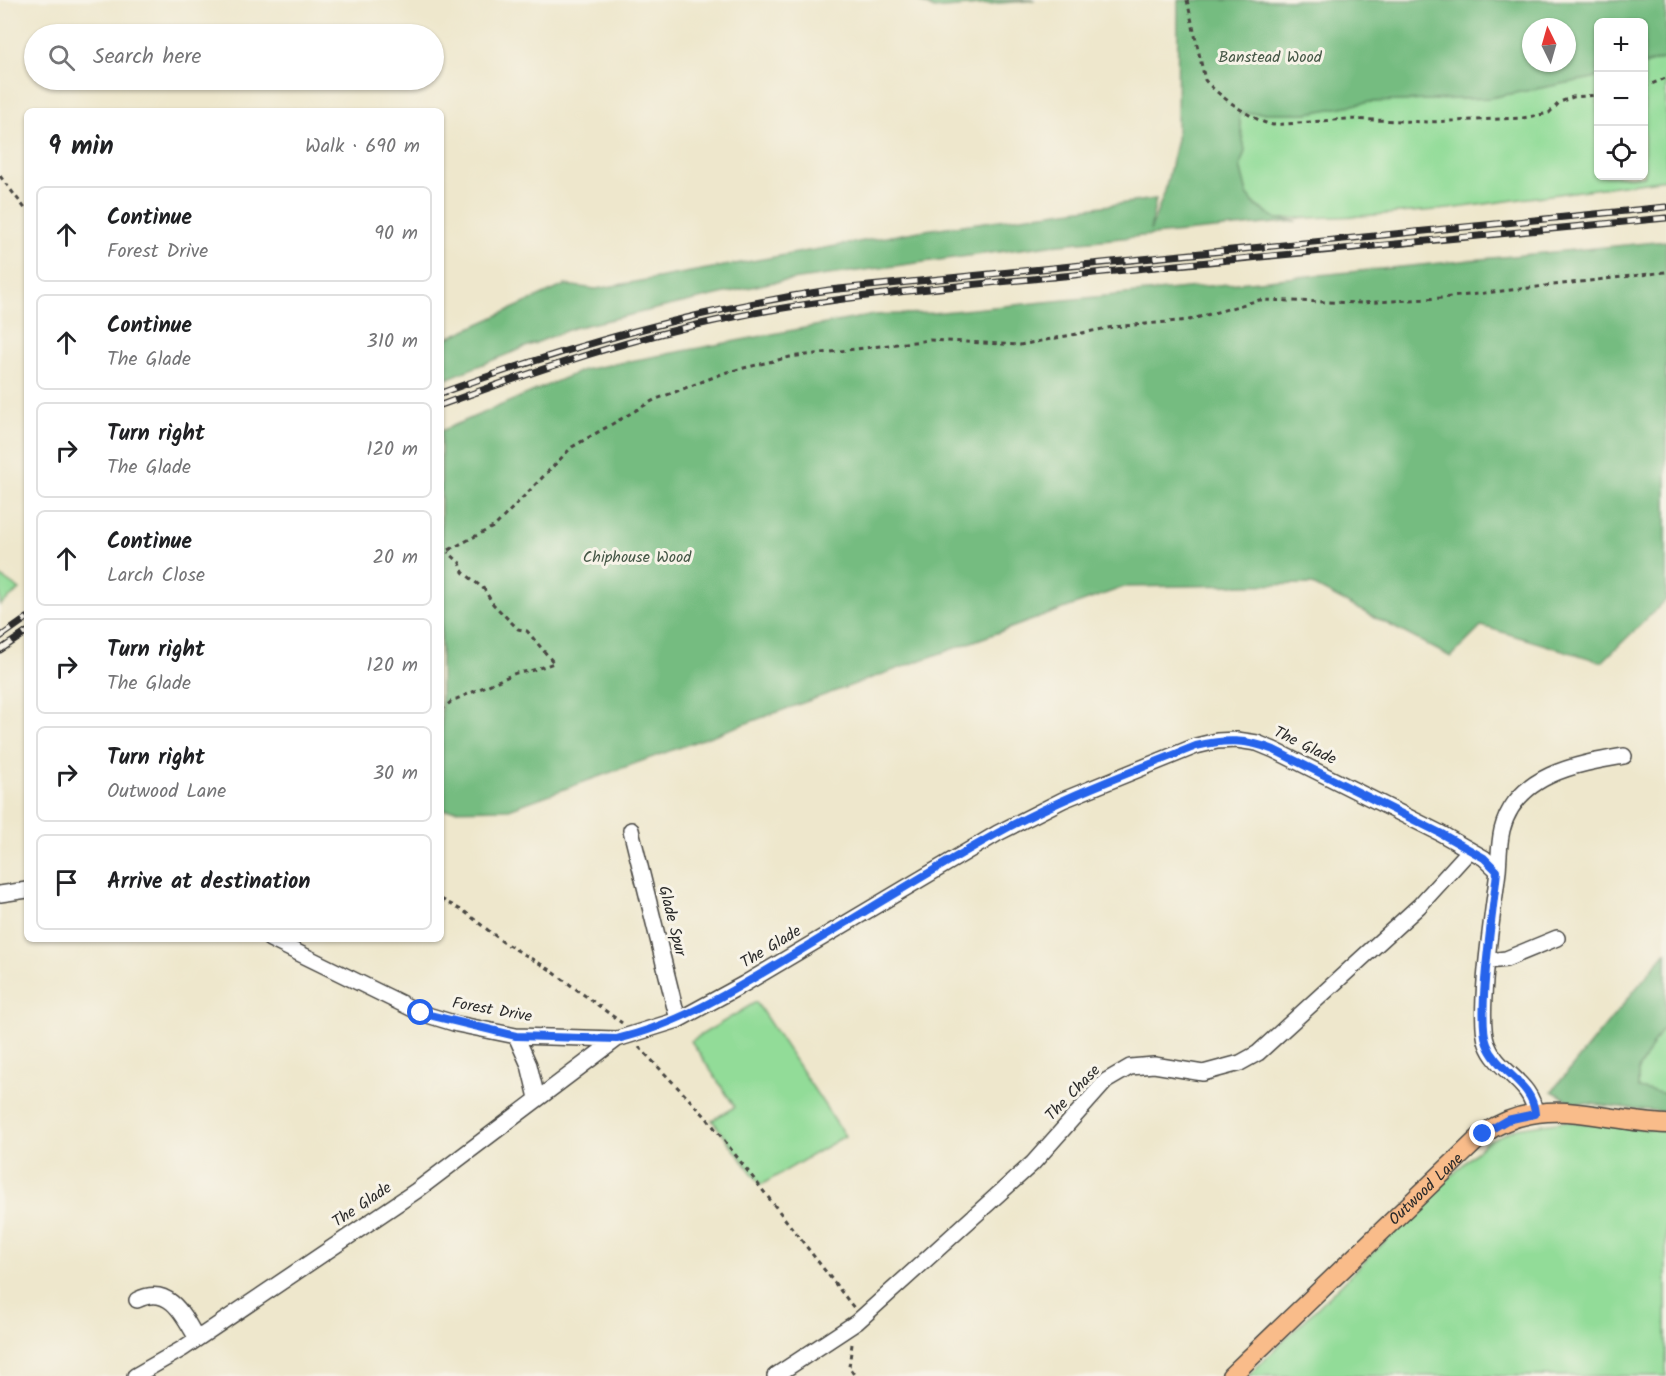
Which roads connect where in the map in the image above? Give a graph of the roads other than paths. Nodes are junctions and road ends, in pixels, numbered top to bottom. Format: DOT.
graph roads {
  1 [pos="1624,756"];
  2 [pos="632,830"];
  3 [pos="1470,850"];
  4 [pos="1497,871"];
  5 [pos="24,890"];
  6 [pos="0,894"];
  7 [pos="1557,938"];
  8 [pos="276,942"];
  9 [pos="1489,962"];
  10 [pos="678,1020"];
  11 [pos="516,1036"];
  12 [pos="623,1038"];
  13 [pos="537,1098"];
  14 [pos="1535,1114"];
  15 [pos="1666,1124"];
  16 [pos="137,1300"];
  17 [pos="197,1339"];
  18 [pos="135,1376"];
  19 [pos="775,1376"];
  20 [pos="1231,1376"];
  1 -- 4 [label="street"];
  2 -- 10 [label="street, Glade Spur"];
  3 -- 4 [label="street, The Glade"];
  3 -- 10 [label="street, The Glade"];
  3 -- 19 [label="street, The Chase"];
  4 -- 9 [label="street"];
  5 -- 6 [label="street"];
  7 -- 9 [label="street"];
  8 -- 11 [label="street, Forest Drive"];
  9 -- 14 [label="street"];
  10 -- 12 [label="street, The Glade"];
  11 -- 12 [label="street, Forest Drive"];
  11 -- 13 [label="street"];
  12 -- 13 [label="street, The Glade"];
  13 -- 17 [label="street, The Glade"];
  14 -- 15 [label="main road, Outwood Lane"];
  14 -- 20 [label="main road, Outwood Lane"];
  16 -- 17 [label="street"];
  17 -- 18 [label="street, The Glade"];
}
